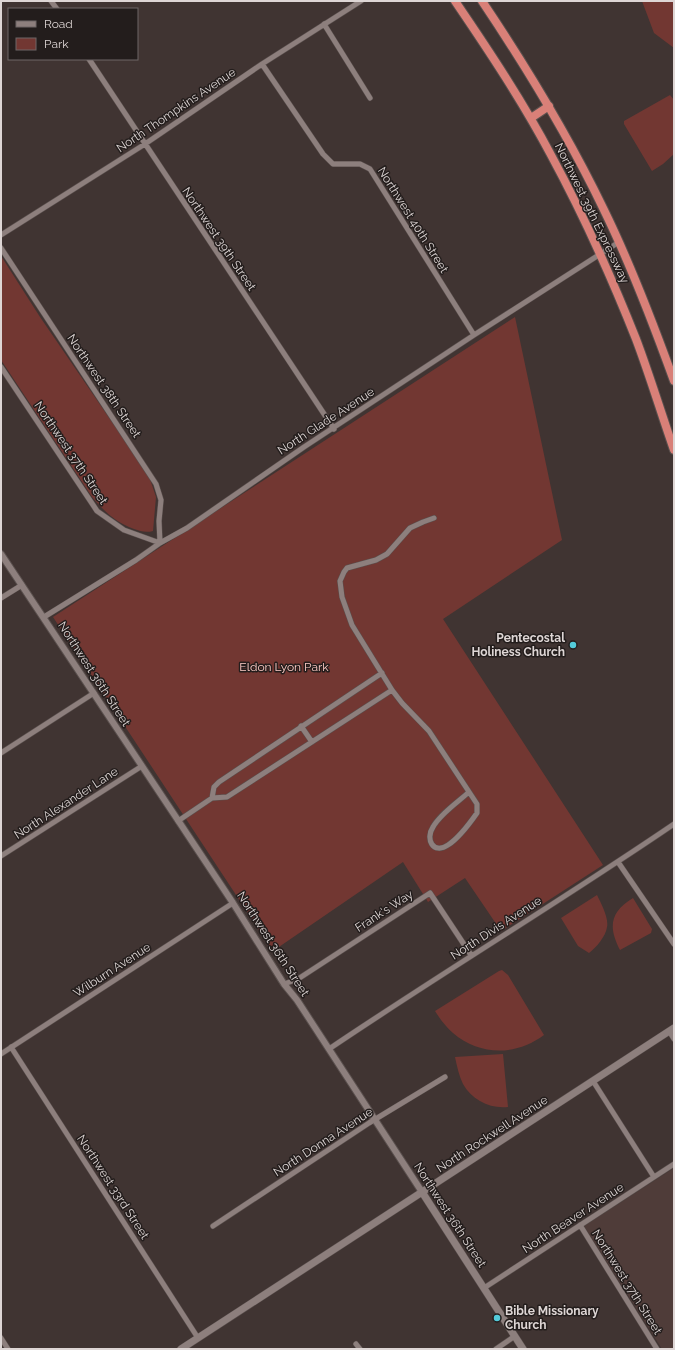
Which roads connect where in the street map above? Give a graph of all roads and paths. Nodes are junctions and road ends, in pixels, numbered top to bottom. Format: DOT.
graph roads {
  1 [pos="361,1"];
  2 [pos="456,1"];
  3 [pos="482,1"];
  4 [pos="324,24"];
  5 [pos="90,60"];
  6 [pos="262,64"];
  7 [pos="370,98"];
  8 [pos="548,106"];
  9 [pos="530,118"];
  10 [pos="145,144"];
  11 [pos="1,236"];
  12 [pos="619,242"];
  13 [pos="1,248"];
  14 [pos="600,254"];
  15 [pos="474,335"];
  16 [pos="1,366"];
  17 [pos="674,381"];
  18 [pos="334,429"];
  19 [pos="674,450"];
  20 [pos="434,518"];
  21 [pos="160,543"];
  22 [pos="1,554"];
  23 [pos="22,585"];
  24 [pos="1,598"];
  25 [pos="44,617"];
  26 [pos="382,673"];
  27 [pos="392,690"];
  28 [pos="94,693"];
  29 [pos="301,726"];
  30 [pos="312,742"];
  31 [pos="1,753"];
  32 [pos="142,766"];
  33 [pos="469,792"];
  34 [pos="212,798"];
  35 [pos="178,821"];
  36 [pos="674,824"];
  37 [pos="1,856"];
  38 [pos="618,862"];
  39 [pos="233,903"];
  40 [pos="674,944"];
  41 [pos="471,955"];
  42 [pos="284,984"];
  43 [pos="672,1030"];
  44 [pos="674,1039"];
  45 [pos="11,1047"];
  46 [pos="329,1049"];
  47 [pos="1,1054"];
  48 [pos="445,1077"];
  49 [pos="594,1082"];
  50 [pos="375,1120"];
  51 [pos="674,1164"];
  52 [pos="654,1177"];
  53 [pos="422,1192"];
  54 [pos="580,1225"];
  55 [pos="213,1226"];
  56 [pos="484,1288"];
  57 [pos="515,1336"];
  58 [pos="1,1338"];
  59 [pos="198,1338"];
  60 [pos="356,1344"];
  61 [pos="8,1349"];
  62 [pos="181,1349"];
  63 [pos="360,1349"];
  64 [pos="496,1349"];
  65 [pos="523,1349"];
  66 [pos="657,1349"];
  1 -- 4 [label="street, North Thompkins Avenue"];
  2 -- 9 [label="highway, Northwest 39th Expressway"];
  3 -- 8 [label="highway, Northwest 39th Expressway"];
  4 -- 6 [label="street, North Thompkins Avenue"];
  4 -- 7 [label="street"];
  5 -- 10 [label="street, Northwest 39th Street"];
  6 -- 10 [label="street, North Thompkins Avenue"];
  6 -- 15 [label="street, Northwest 40th Street"];
  8 -- 9 [label="highway"];
  8 -- 12 [label="highway, Northwest 39th Expressway"];
  9 -- 14 [label="highway, Northwest 39th Expressway"];
  10 -- 11 [label="street, North Thompkins Avenue"];
  10 -- 18 [label="street, Northwest 39th Street"];
  12 -- 14 [label="street, North Glade Avenue"];
  12 -- 17 [label="highway, Northwest 39th Expressway"];
  13 -- 21 [label="street, Northwest 38th Street"];
  14 -- 15 [label="street, North Glade Avenue"];
  14 -- 19 [label="highway, Northwest 39th Expressway"];
  15 -- 18 [label="street, North Glade Avenue"];
  16 -- 21 [label="street, Northwest 37th Street"];
  18 -- 21 [label="street, North Glade Avenue"];
  20 -- 26 [label="street"];
  21 -- 25 [label="street, North Glade Avenue"];
  22 -- 23 [label="street, Northwest 36th Street"];
  23 -- 24 [label="street"];
  23 -- 25 [label="street, Northwest 36th Street"];
  25 -- 28 [label="street, Northwest 36th Street"];
  26 -- 27 [label="street"];
  26 -- 29 [label="street"];
  27 -- 30 [label="street"];
  27 -- 33 [label="street"];
  28 -- 31 [label="street"];
  28 -- 32 [label="street, Northwest 36th Street"];
  29 -- 30 [label="street"];
  29 -- 34 [label="street"];
  30 -- 34 [label="street"];
  32 -- 35 [label="street, Northwest 36th Street"];
  32 -- 37 [label="street, North Alexander Lane"];
  33 -- 33 [label="street"];
  34 -- 35 [label="street"];
  35 -- 39 [label="street, Northwest 36th Street"];
  36 -- 38 [label="street, North Divis Avenue"];
  38 -- 40 [label="street"];
  38 -- 41 [label="street, North Divis Avenue"];
  39 -- 42 [label="street, Northwest 36th Street"];
  39 -- 45 [label="street, Wilburn Avenue"];
  41 -- 42 [label="street, Frank's Way"];
  41 -- 46 [label="street, North Divis Avenue"];
  42 -- 46 [label="street, Northwest 36th Street"];
  43 -- 44 [label="street"];
  43 -- 49 [label="main road, North Rockwell Avenue"];
  45 -- 47 [label="street, Wilburn Avenue"];
  45 -- 59 [label="street, Northwest 33rd Street"];
  46 -- 50 [label="street, Northwest 36th Street"];
  48 -- 50 [label="street, North Donna Avenue"];
  49 -- 52 [label="street"];
  49 -- 53 [label="main road, North Rockwell Avenue"];
  50 -- 53 [label="street, Northwest 36th Street"];
  50 -- 55 [label="street, North Donna Avenue"];
  51 -- 52 [label="street, North Beaver Avenue"];
  52 -- 54 [label="street, North Beaver Avenue"];
  53 -- 56 [label="main road, Northwest 36th Street"];
  53 -- 59 [label="main road, North Rockwell Avenue"];
  54 -- 56 [label="street, North Beaver Avenue"];
  54 -- 66 [label="street, Northwest 37th Street"];
  56 -- 57 [label="main road, Northwest 36th Street"];
  57 -- 64 [label="street"];
  57 -- 65 [label="main road, Northwest 36th Street"];
  58 -- 61 [label="street"];
  59 -- 62 [label="main road, North Rockwell Avenue"];
  60 -- 63 [label="street"];
}
